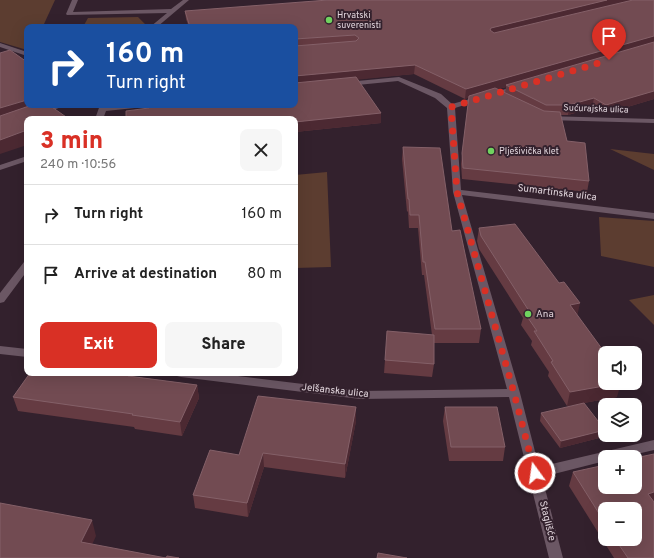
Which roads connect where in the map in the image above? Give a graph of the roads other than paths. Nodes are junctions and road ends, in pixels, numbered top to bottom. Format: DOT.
graph roads {
  1 [pos="75,0"];
  2 [pos="186,0"];
  3 [pos="172,11"];
  4 [pos="157,24"];
  5 [pos="0,45"];
  6 [pos="24,52"];
  7 [pos="24,54"];
  8 [pos="13,57"];
  9 [pos="525,85"];
  10 [pos="334,86"];
  11 [pos="495,94"];
  12 [pos="508,101"];
  13 [pos="451,107"];
  14 [pos="55,108"];
  15 [pos="35,115"];
  16 [pos="543,118"];
  17 [pos="654,121"];
  18 [pos="24,159"];
  19 [pos="0,168"];
  20 [pos="457,192"];
  21 [pos="654,216"];
  22 [pos="24,268"];
  23 [pos="0,300"];
  24 [pos="0,350"];
  25 [pos="24,353"];
  26 [pos="205,376"];
  27 [pos="514,393"];
  28 [pos="654,445"];
  29 [pos="535,473"];
  30 [pos="556,558"];
  1 -- 3 [label="street"];
  2 -- 3 [label="street"];
  3 -- 4 [label="street"];
  5 -- 6 [label="street"];
  7 -- 8 [label="street"];
  9 -- 11 [label="street"];
  10 -- 13 [label="street"];
  11 -- 12 [label="street"];
  11 -- 13 [label="street"];
  13 -- 20 [label="street, Staglišće"];
  14 -- 15 [label="street"];
  16 -- 17 [label="street, Sućurajska ulica"];
  18 -- 19 [label="street"];
  20 -- 21 [label="street, Sumartinska ulica"];
  20 -- 27 [label="street, Staglišće"];
  22 -- 23 [label="street"];
  24 -- 25 [label="street"];
  26 -- 27 [label="street, Jelšanska ulica"];
  27 -- 29 [label="street, Staglišće"];
  28 -- 29 [label="street"];
  29 -- 30 [label="street, Staglišće"];
}
